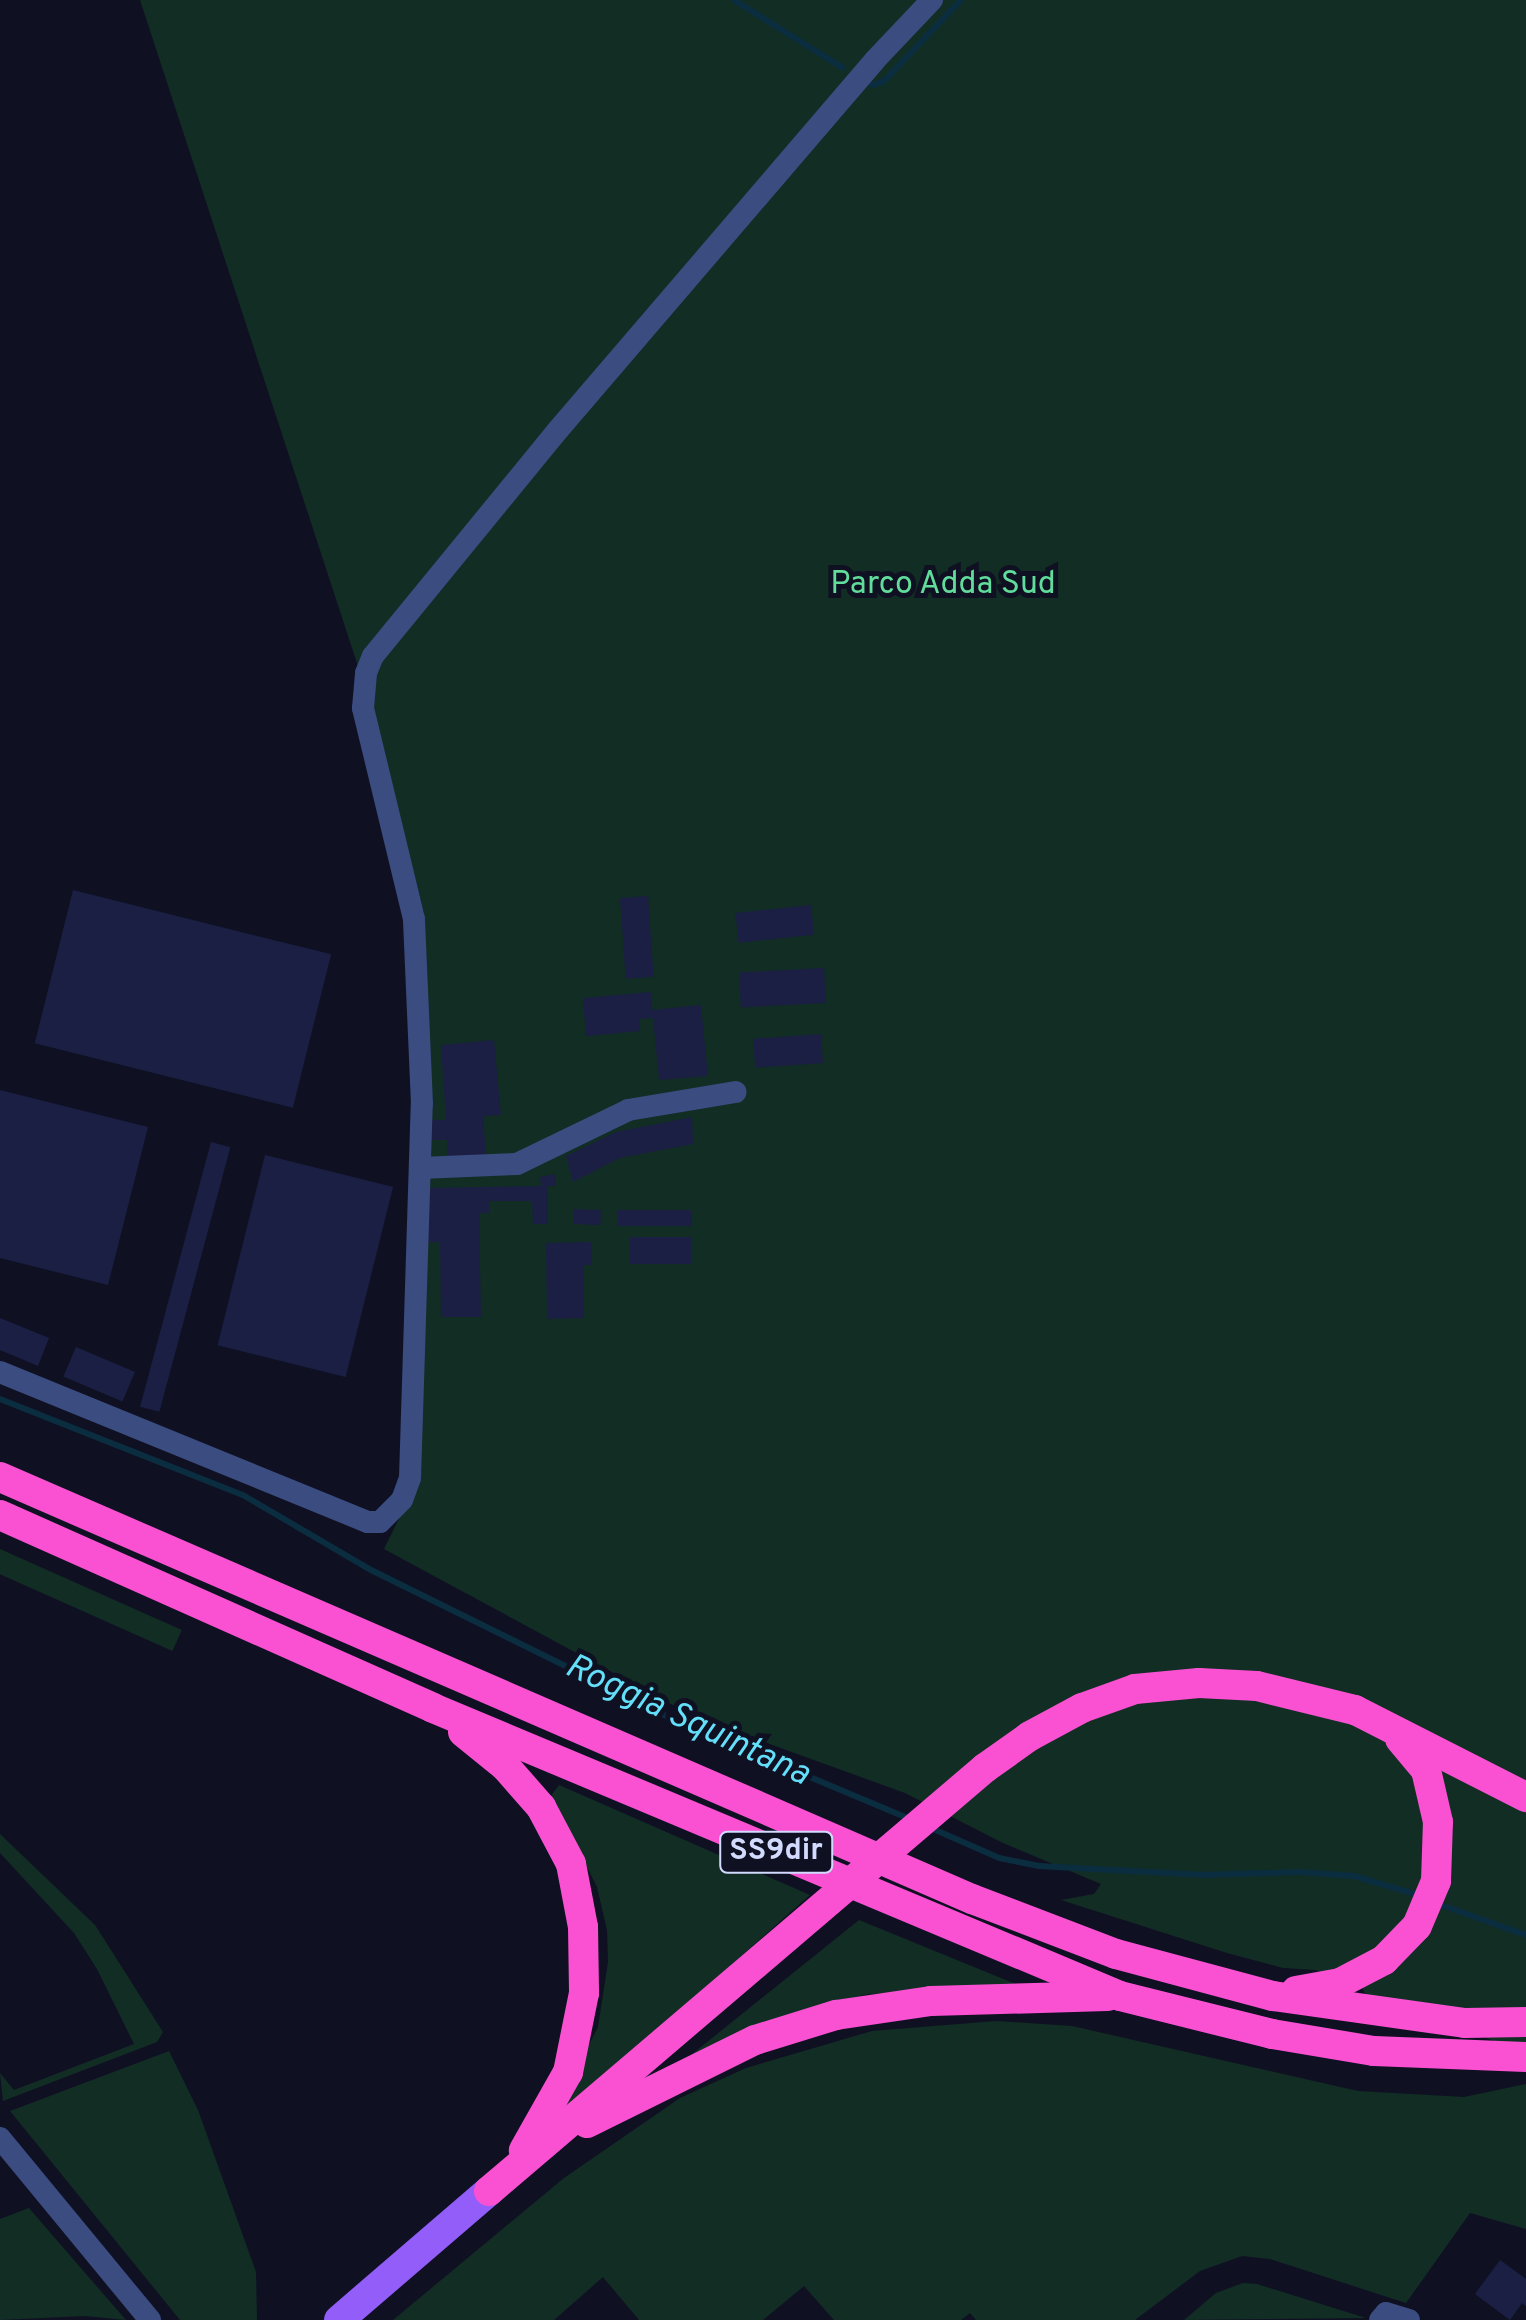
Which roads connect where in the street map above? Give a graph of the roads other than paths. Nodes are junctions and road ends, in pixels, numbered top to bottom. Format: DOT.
graph roads {
  1 [pos="932,0"];
  2 [pos="736,1092"];
  3 [pos="420,1168"];
  4 [pos="0,1372"];
  5 [pos="0,1477"];
  6 [pos="0,1515"];
  7 [pos="433,1708"];
  8 [pos="1392,1730"];
  9 [pos="1526,1797"];
  10 [pos="1120,1996"];
  11 [pos="1273,1996"];
  12 [pos="1526,2022"];
  13 [pos="1526,2056"];
  14 [pos="0,2138"];
  15 [pos="542,2146"];
  16 [pos="489,2191"];
  17 [pos="1383,2317"];
  18 [pos="150,2320"];
  19 [pos="339,2320"];
  20 [pos="1409,2320"];
  1 -- 3 [label="street"];
  2 -- 3 [label="street"];
  3 -- 4 [label="street"];
  5 -- 11 [label="highway, SS9dir"];
  6 -- 7 [label="highway, SS9dir"];
  7 -- 10 [label="highway, SS9dir"];
  7 -- 16 [label="highway"];
  8 -- 9 [label="highway"];
  8 -- 11 [label="highway"];
  8 -- 15 [label="highway"];
  10 -- 13 [label="highway, SS9dir"];
  10 -- 15 [label="highway"];
  11 -- 12 [label="highway, SS9dir"];
  14 -- 18 [label="street"];
  15 -- 16 [label="highway"];
  16 -- 19 [label="main road"];
  17 -- 20 [label="street"];
}
